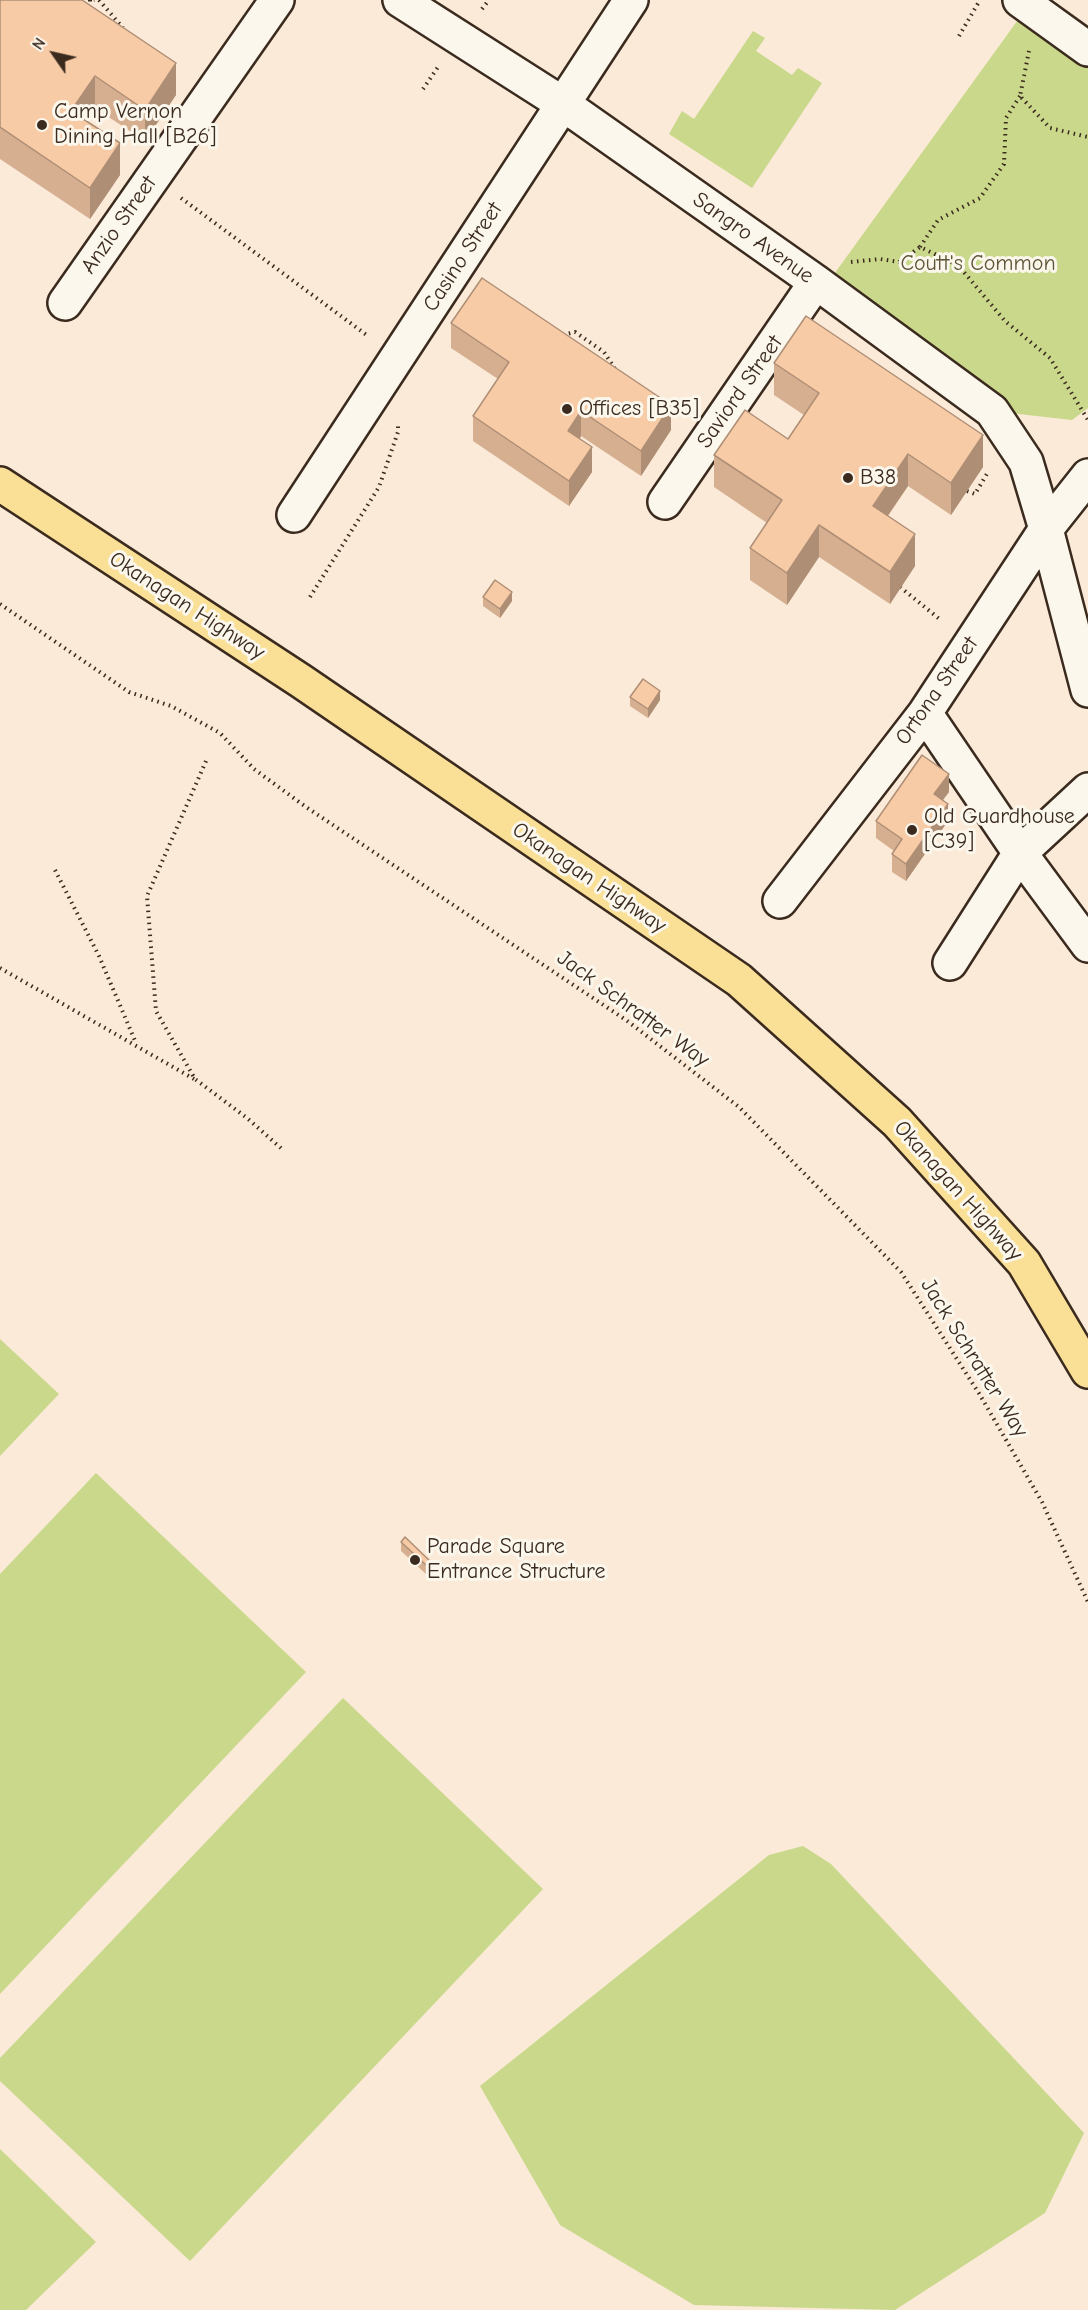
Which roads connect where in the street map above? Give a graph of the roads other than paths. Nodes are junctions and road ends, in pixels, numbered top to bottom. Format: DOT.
graph roads {
  1 [pos="277,0"];
  2 [pos="400,0"];
  3 [pos="631,0"];
  4 [pos="1033,9"];
  5 [pos="1088,49"];
  6 [pos="562,104"];
  7 [pos="820,285"];
  8 [pos="65,303"];
  9 [pos="1088,476"];
  10 [pos="0,484"];
  11 [pos="665,502"];
  12 [pos="294,515"];
  13 [pos="1046,529"];
  14 [pos="1088,690"];
  15 [pos="925,713"];
  16 [pos="1088,790"];
  17 [pos="1020,853"];
  18 [pos="780,901"];
  19 [pos="1088,945"];
  20 [pos="950,963"];
  21 [pos="1088,1371"];
  1 -- 8 [label="street, Anzio Street"];
  2 -- 6 [label="street, Sangro Avenue"];
  3 -- 6 [label="street, Casino Street"];
  4 -- 5 [label="street"];
  6 -- 7 [label="street, Sangro Avenue"];
  6 -- 12 [label="street, Casino Street"];
  7 -- 11 [label="street, Saviord Street"];
  7 -- 13 [label="street, Sangro Avenue"];
  9 -- 13 [label="street, Ortona Street"];
  10 -- 21 [label="highway, Okanagan Highway"];
  13 -- 14 [label="street, Sangro Avenue"];
  13 -- 15 [label="street, Ortona Street"];
  15 -- 17 [label="street"];
  15 -- 18 [label="street, Ortona Street"];
  16 -- 17 [label="street"];
  17 -- 19 [label="street"];
  17 -- 20 [label="street"];
}
